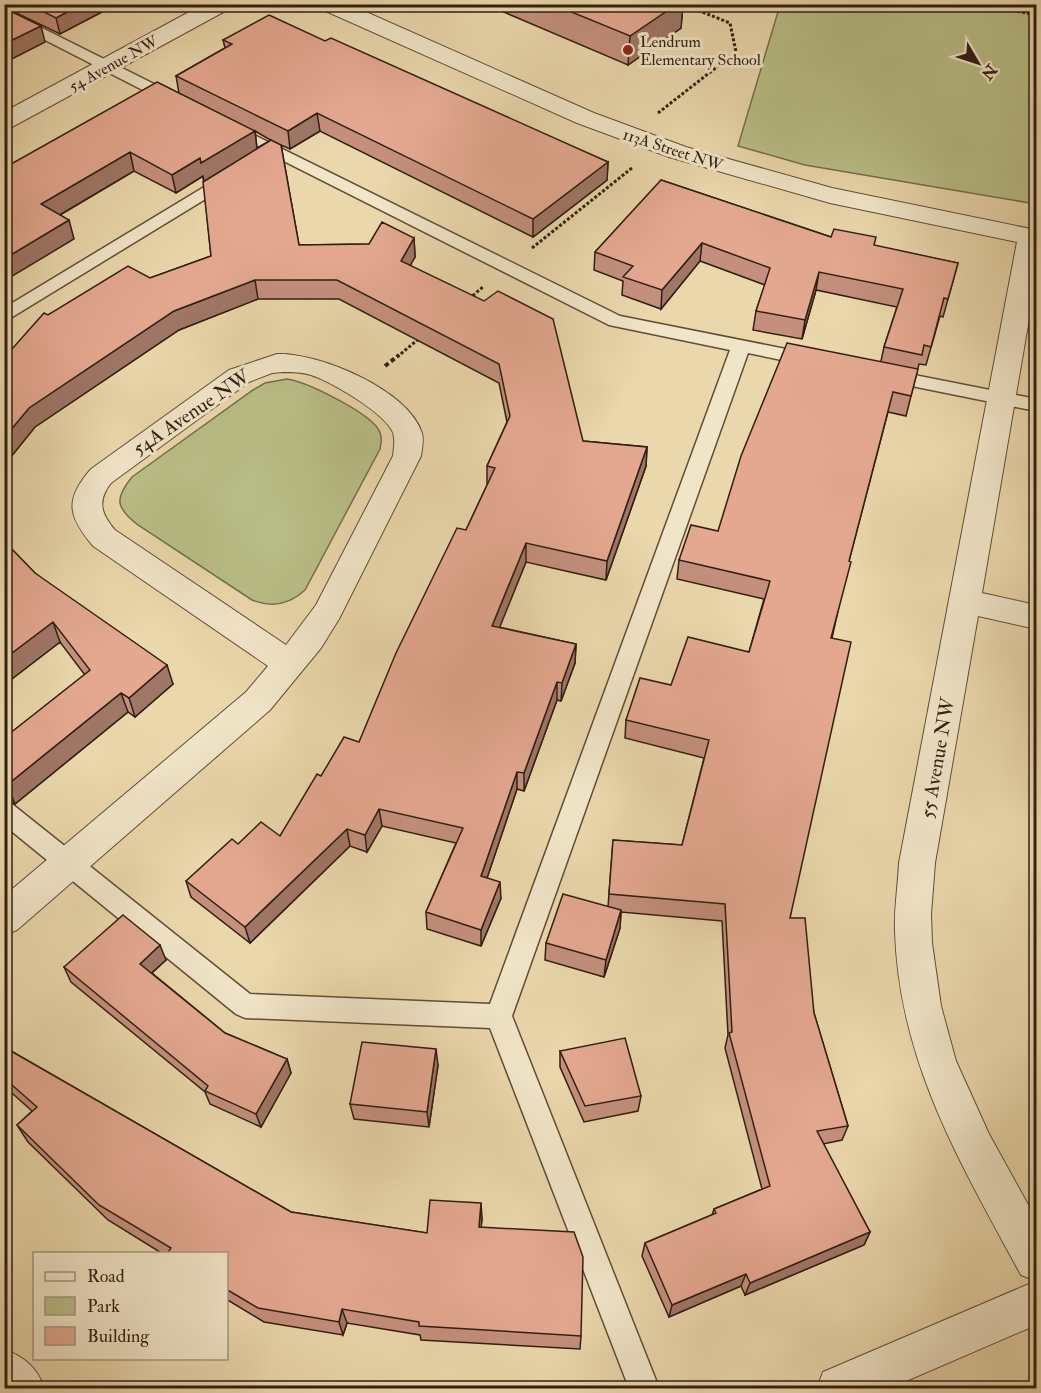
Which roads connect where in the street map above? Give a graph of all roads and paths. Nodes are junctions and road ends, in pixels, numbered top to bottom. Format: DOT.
graph roads {
  1 [pos="221,4"];
  2 [pos="328,4"];
  3 [pos="682,4"];
  4 [pos="982,4"];
  5 [pos="4,13"];
  6 [pos="1036,15"];
  7 [pos="107,66"];
  8 [pos="190,108"];
  9 [pos="211,118"];
  10 [pos="4,122"];
  11 [pos="629,136"];
  12 [pos="274,149"];
  13 [pos="1034,237"];
  14 [pos="4,316"];
  15 [pos="741,346"];
  16 [pos="834,365"];
  17 [pos="868,372"];
  18 [pos="1001,398"];
  19 [pos="1036,405"];
  20 [pos="965,601"];
  21 [pos="1036,617"];
  22 [pos="290,664"];
  23 [pos="4,811"];
  24 [pos="70,863"];
  25 [pos="4,920"];
  26 [pos="500,1016"];
  27 [pos="1036,1260"];
  28 [pos="1036,1303"];
  29 [pos="4,1371"];
  30 [pos="22,1389"];
  31 [pos="644,1389"];
  32 [pos="839,1389"];
  1 -- 7 [label="street, 54 Avenue NW"];
  2 -- 11 [label="street, 113A Street NW"];
  3 -- 11 [label="path"];
  4 -- 6 [label="path"];
  5 -- 7 [label="lane"];
  7 -- 8 [label="lane"];
  7 -- 10 [label="street, 54 Avenue NW"];
  9 -- 12 [label="lane"];
  11 -- 13 [label="street, 113A Street NW"];
  12 -- 14 [label="lane"];
  12 -- 15 [label="lane"];
  13 -- 18 [label="street, 55 Avenue NW"];
  15 -- 16 [label="lane"];
  15 -- 26 [label="lane"];
  17 -- 18 [label="lane"];
  18 -- 19 [label="lane"];
  18 -- 20 [label="street, 55 Avenue NW"];
  20 -- 21 [label="street"];
  20 -- 27 [label="street, 55 Avenue NW"];
  22 -- 22 [label="street, 54A Avenue NW"];
  22 -- 24 [label="street, 54A Avenue NW"];
  23 -- 24 [label="lane"];
  24 -- 25 [label="street, 54A Avenue NW"];
  24 -- 26 [label="lane"];
  26 -- 31 [label="lane"];
  28 -- 32 [label="street"];
  29 -- 30 [label="street"];
}
